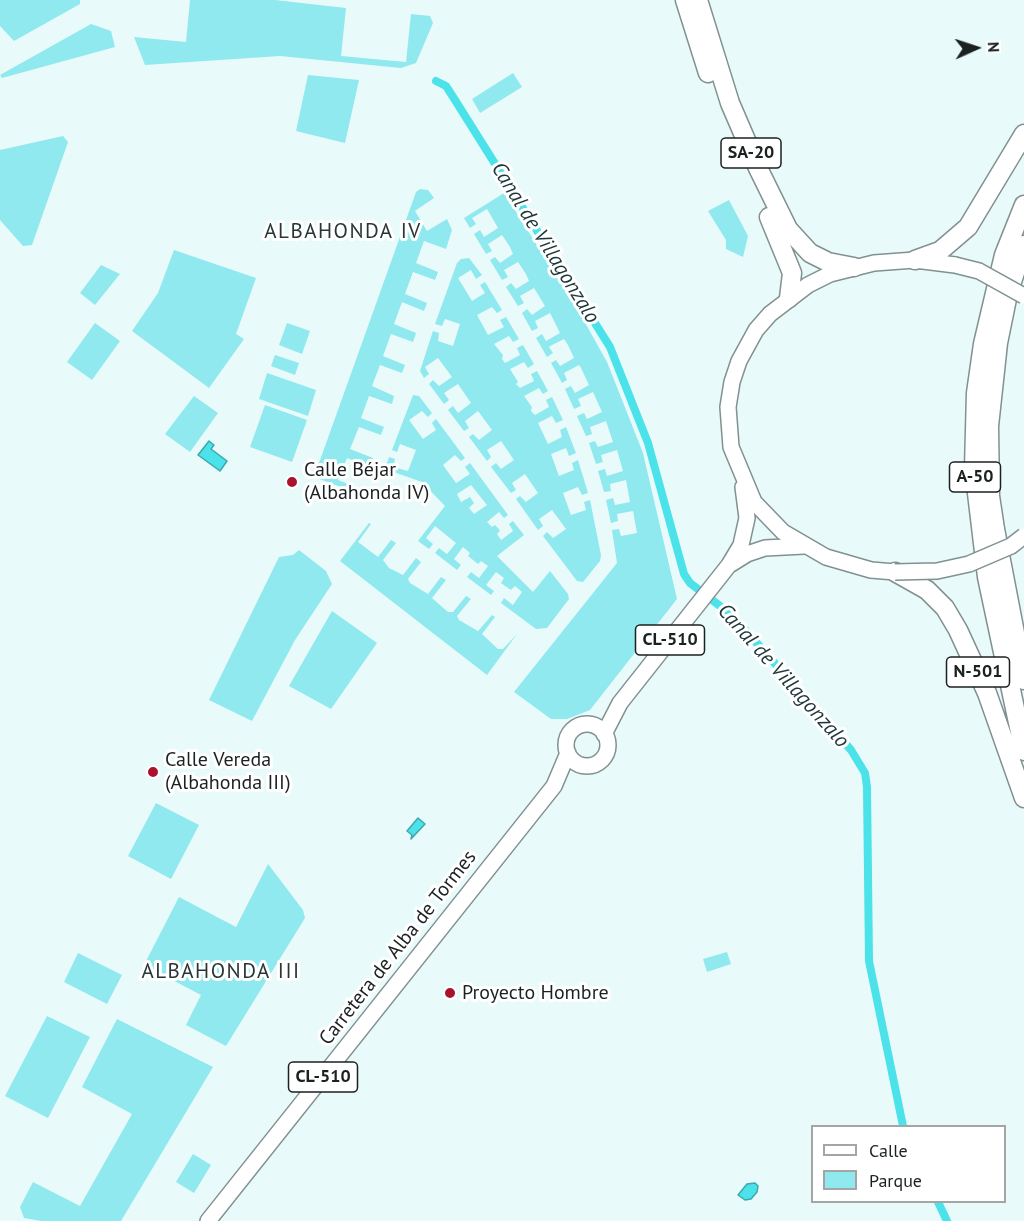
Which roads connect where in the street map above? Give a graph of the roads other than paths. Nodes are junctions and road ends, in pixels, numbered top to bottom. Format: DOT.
graph roads {
  1 [pos="685,0"];
  2 [pos="698,0"];
  3 [pos="1024,134"];
  4 [pos="1024,205"];
  5 [pos="1024,245"];
  6 [pos="915,260"];
  7 [pos="854,267"];
  8 [pos="1024,296"];
  9 [pos="789,298"];
  10 [pos="742,478"];
  11 [pos="1024,536"];
  12 [pos="804,546"];
  13 [pos="729,565"];
  14 [pos="895,572"];
  15 [pos="1024,680"];
  16 [pos="620,703"];
  17 [pos="591,724"];
  18 [pos="604,734"];
  19 [pos="1024,751"];
  20 [pos="568,753"];
  21 [pos="581,765"];
  22 [pos="554,786"];
  23 [pos="1024,798"];
  24 [pos="208,1221"];
  1 -- 9 [label="highway, SA-20"];
  2 -- 7 [label="highway, SA-20"];
  3 -- 6 [label="highway"];
  4 -- 19 [label="highway, A-50"];
  5 -- 15 [label="highway, A-50"];
  6 -- 7 [label="main road"];
  6 -- 8 [label="main road, bridge"];
  7 -- 9 [label="main road"];
  9 -- 10 [label="main road"];
  10 -- 12 [label="main road"];
  10 -- 13 [label="main road, CL-510"];
  11 -- 14 [label="main road, bridge"];
  12 -- 13 [label="main road, CL-510"];
  12 -- 14 [label="main road"];
  13 -- 16 [label="main road, CL-510"];
  14 -- 23 [label="highway, N-501"];
  16 -- 17 [label="main road, CL-510"];
  16 -- 18 [label="main road, CL-510"];
  17 -- 18 [label="main road"];
  17 -- 20 [label="main road, CL-510"];
  18 -- 21 [label="main road, CL-510"];
  20 -- 21 [label="main road"];
  20 -- 22 [label="main road, Carretera de Alba de Tormes / CL-510"];
  21 -- 22 [label="main road, Carretera de Alba de Tormes / CL-510"];
  22 -- 24 [label="main road, Carretera de Alba de Tormes / CL-510"];
}
